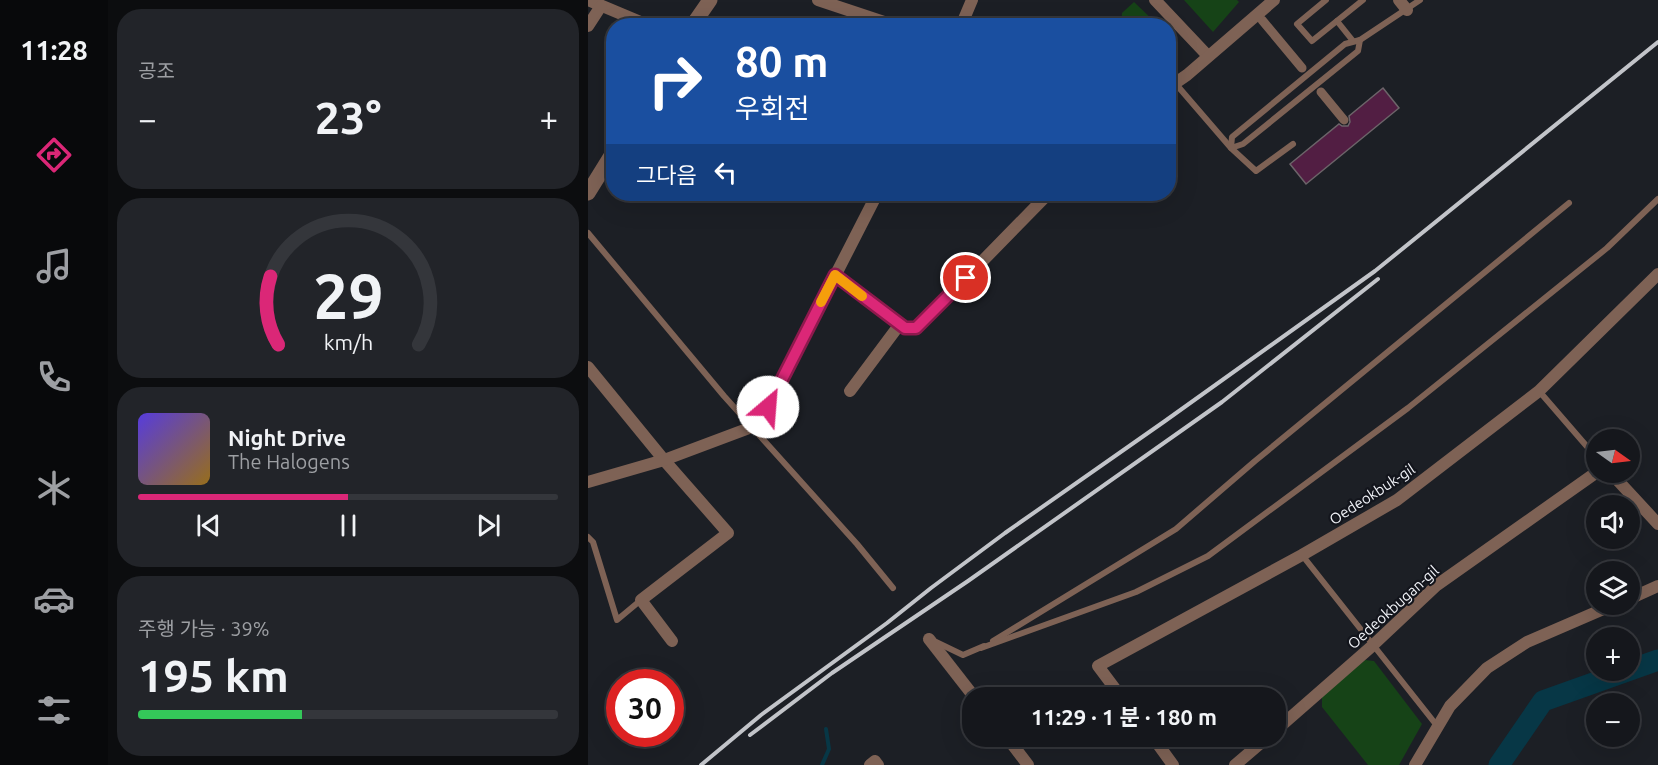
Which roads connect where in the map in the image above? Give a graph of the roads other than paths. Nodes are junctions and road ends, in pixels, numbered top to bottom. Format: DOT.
graph roads {
  1 [pos="588,0"];
  2 [pos="710,0"];
  3 [pos="818,0"];
  4 [pos="972,0"];
  5 [pos="1155,0"];
  6 [pos="1274,0"];
  7 [pos="1326,0"];
  8 [pos="1363,0"];
  9 [pos="1420,0"];
  10 [pos="1403,5"];
  11 [pos="601,6"];
  12 [pos="630,18"];
  13 [pos="698,18"];
  14 [pos="872,18"];
  15 [pos="964,18"];
  16 [pos="1172,18"];
  17 [pos="1262,20"];
  18 [pos="1337,21"];
  19 [pos="1176,22"];
  20 [pos="588,26"];
  21 [pos="1357,40"];
  22 [pos="1208,56"];
  23 [pos="1302,68"];
  24 [pos="1176,82"];
  25 [pos="1176,89"];
  26 [pos="1321,92"];
  27 [pos="1344,120"];
  28 [pos="1293,144"];
  29 [pos="1231,148"];
  30 [pos="606,164"];
  31 [pos="588,193"];
  32 [pos="1658,199"];
  33 [pos="873,201"];
  34 [pos="1041,201"];
  35 [pos="1569,203"];
  36 [pos="588,233"];
  37 [pos="1658,274"];
  38 [pos="835,275"];
  39 [pos="900,324"];
  40 [pos="588,366"];
  41 [pos="849,391"];
  42 [pos="1539,391"];
  43 [pos="752,427"];
  44 [pos="1586,445"];
  45 [pos="664,460"];
  46 [pos="1586,480"];
  47 [pos="588,482"];
  48 [pos="1620,483"];
  49 [pos="1658,524"];
  50 [pos="588,537"];
  51 [pos="1302,555"];
  52 [pos="1658,586"];
  53 [pos="893,588"];
  54 [pos="1640,593"];
  55 [pos="640,600"];
  56 [pos="1590,615"];
  57 [pos="929,639"];
  58 [pos="672,641"];
  59 [pos="1373,645"];
  60 [pos="981,648"];
  61 [pos="966,687"];
  62 [pos="1114,687"];
  63 [pos="1286,721"];
  64 [pos="1438,727"];
  65 [pos="1014,747"];
  66 [pos="1160,747"];
  67 [pos="1256,747"];
  68 [pos="870,765"];
  69 [pos="878,765"];
  70 [pos="1028,765"];
  71 [pos="1173,765"];
  72 [pos="1235,765"];
  73 [pos="1415,765"];
  1 -- 11 [label="street"];
  2 -- 13 [label="street"];
  3 -- 14 [label="street"];
  4 -- 15 [label="street"];
  5 -- 16 [label="street"];
  6 -- 22 [label="street"];
  7 -- 18 [label="lane"];
  8 -- 18 [label="lane"];
  9 -- 10 [label="lane"];
  10 -- 21 [label="lane"];
  11 -- 12 [label="street"];
  11 -- 20 [label="street"];
  17 -- 23 [label="street"];
  18 -- 21 [label="lane"];
  19 -- 22 [label="street"];
  21 -- 29 [label="lane"];
  21 -- 29 [label="lane"];
  22 -- 24 [label="street"];
  25 -- 29 [label="lane"];
  26 -- 27 [label="street"];
  28 -- 29 [label="lane"];
  30 -- 31 [label="street"];
  32 -- 60 [label="lane"];
  33 -- 38 [label="street"];
  34 -- 39 [label="street"];
  35 -- 60 [label="lane"];
  36 -- 43 [label="lane"];
  37 -- 42 [label="street, Oedeokbuk-gil"];
  38 -- 39 [label="street"];
  38 -- 43 [label="street"];
  39 -- 41 [label="street"];
  40 -- 45 [label="street"];
  42 -- 44 [label="lane"];
  42 -- 51 [label="street, Oedeokbuk-gil"];
  43 -- 45 [label="street"];
  43 -- 53 [label="lane"];
  45 -- 47 [label="street"];
  45 -- 55 [label="street"];
  46 -- 59 [label="street, Oedeokbugan-gil"];
  48 -- 49 [label="street"];
  50 -- 55 [label="lane"];
  51 -- 59 [label="lane"];
  51 -- 62 [label="street, Oedeokbuk-gil"];
  52 -- 54 [label="street"];
  55 -- 58 [label="street"];
  56 -- 64 [label="street"];
  57 -- 60 [label="lane"];
  57 -- 61 [label="street"];
  59 -- 63 [label="street, Oedeokbugan-gil"];
  59 -- 64 [label="lane"];
  64 -- 73 [label="street"];
  65 -- 70 [label="street"];
  66 -- 71 [label="street"];
  67 -- 72 [label="street"];
  68 -- 69 [label="street"];
}
